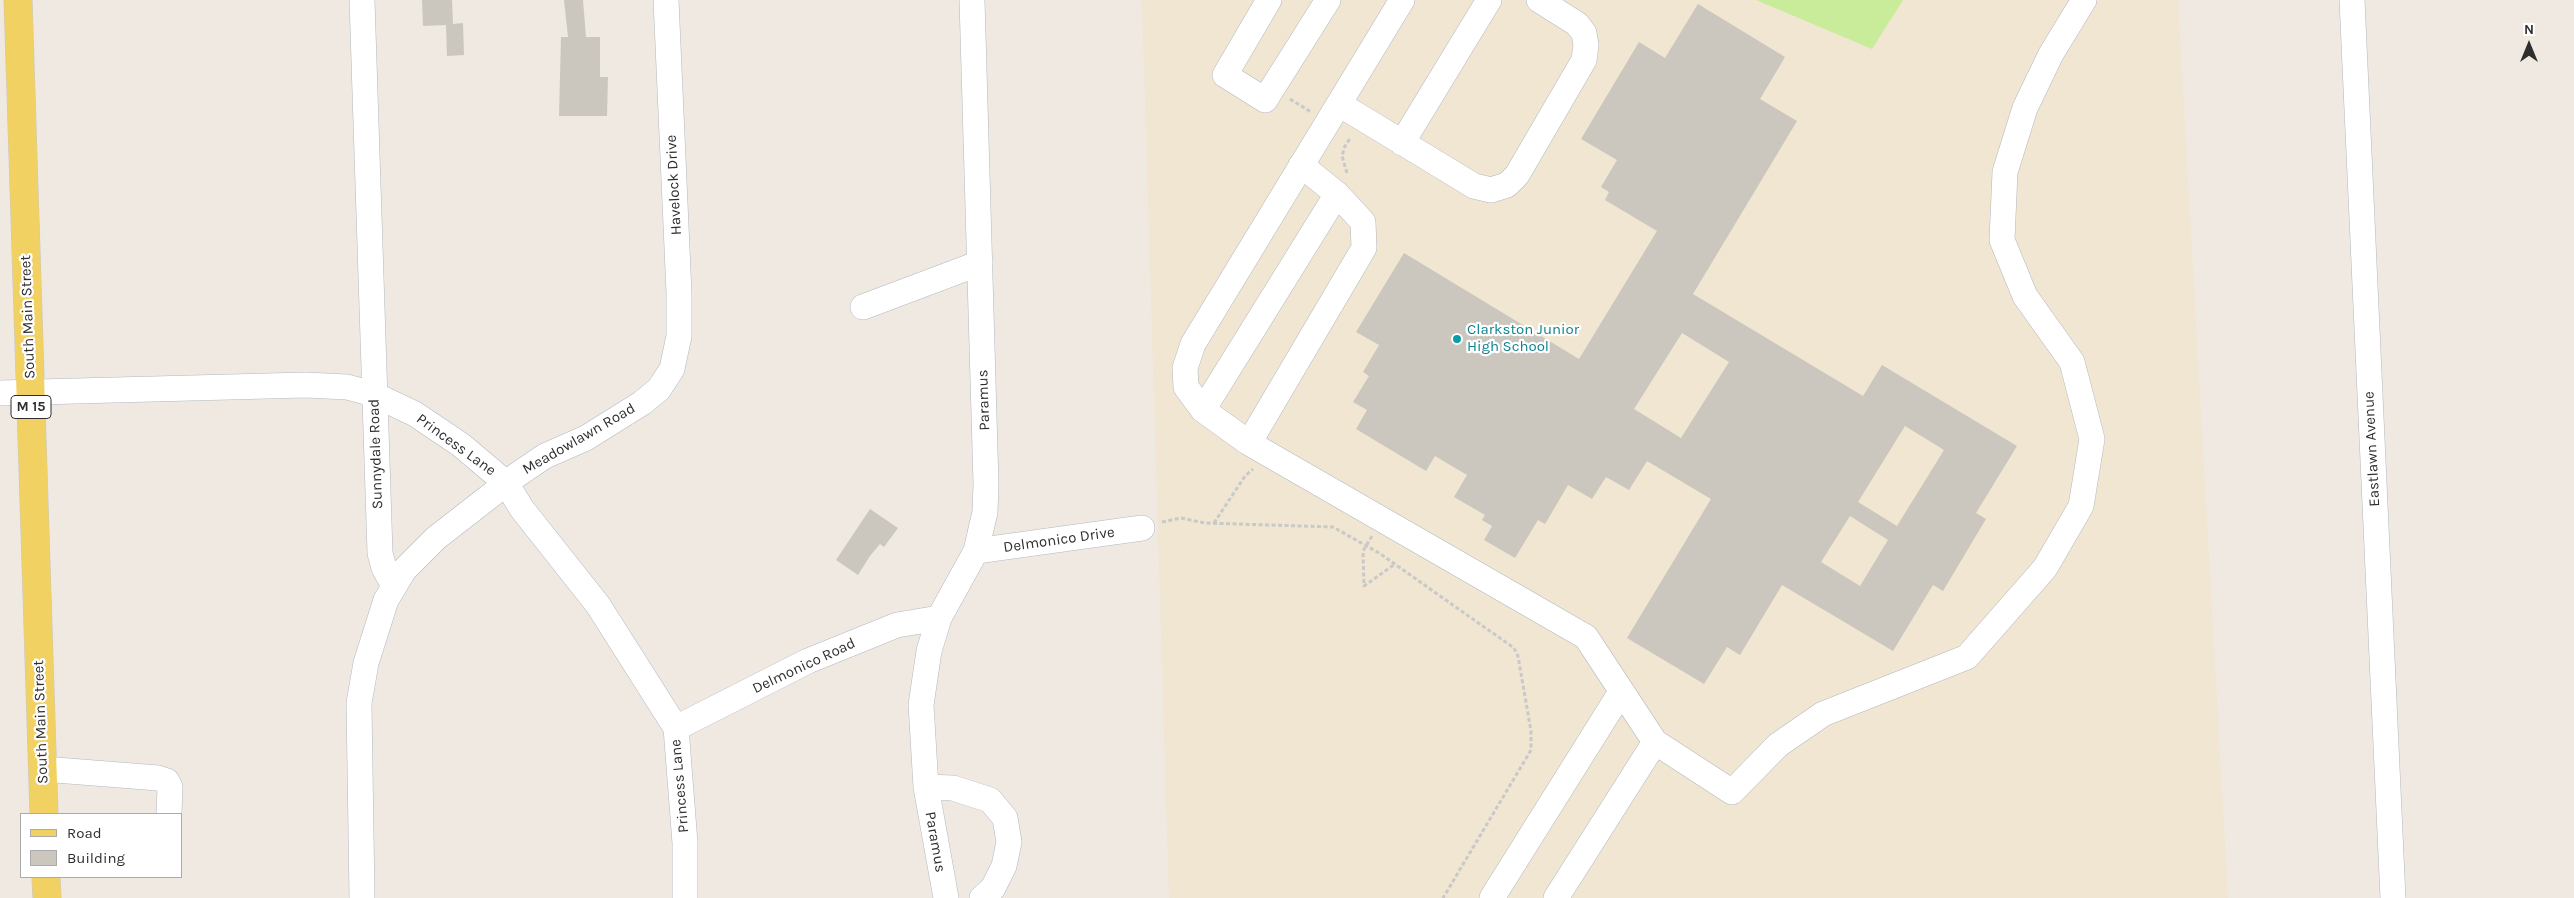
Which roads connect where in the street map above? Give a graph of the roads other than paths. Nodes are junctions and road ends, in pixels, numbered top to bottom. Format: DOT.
graph roads {
  1 [pos="18,0"];
  2 [pos="362,0"];
  3 [pos="666,0"];
  4 [pos="972,0"];
  5 [pos="1269,0"];
  6 [pos="1328,0"];
  7 [pos="1402,0"];
  8 [pos="1489,0"];
  9 [pos="1539,0"];
  10 [pos="2084,0"];
  11 [pos="2352,0"];
  12 [pos="1333,113"];
  13 [pos="1402,143"];
  14 [pos="1300,165"];
  15 [pos="1337,194"];
  16 [pos="980,263"];
  17 [pos="863,307"];
  18 [pos="672,369"];
  19 [pos="31,392"];
  20 [pos="0,393"];
  21 [pos="373,394"];
  22 [pos="1203,410"];
  23 [pos="1249,442"];
  24 [pos="506,483"];
  25 [pos="1142,528"];
  26 [pos="976,551"];
  27 [pos="394,586"];
  28 [pos="938,618"];
  29 [pos="1621,692"];
  30 [pos="676,728"];
  31 [pos="1655,742"];
  32 [pos="43,769"];
  33 [pos="926,787"];
  34 [pos="44,813"];
  35 [pos="169,813"];
  36 [pos="46,878"];
  37 [pos="47,898"];
  38 [pos="362,898"];
  39 [pos="685,898"];
  40 [pos="946,898"];
  41 [pos="982,898"];
  42 [pos="1492,898"];
  43 [pos="1556,898"];
  44 [pos="2392,898"];
  1 -- 19 [label="main road, South Main Street / M 15"];
  2 -- 21 [label="street, Sunnydale Road"];
  3 -- 18 [label="street, Havelock Drive"];
  4 -- 16 [label="street, Paramus"];
  5 -- 6 [label="street"];
  7 -- 12 [label="street"];
  8 -- 13 [label="street"];
  9 -- 13 [label="street"];
  10 -- 31 [label="street"];
  11 -- 44 [label="street, Eastlawn Avenue"];
  12 -- 13 [label="street"];
  12 -- 14 [label="street"];
  14 -- 15 [label="street"];
  14 -- 22 [label="street"];
  15 -- 22 [label="street"];
  15 -- 23 [label="street"];
  16 -- 17 [label="street"];
  16 -- 26 [label="street, Paramus"];
  18 -- 24 [label="street, Meadowlawn Road"];
  19 -- 20 [label="street, Princess Lane"];
  19 -- 21 [label="street, Princess Lane"];
  19 -- 32 [label="main road, South Main Street / M 15"];
  21 -- 24 [label="street, Princess Lane"];
  21 -- 27 [label="street, Sunnydale Road"];
  22 -- 23 [label="street"];
  23 -- 29 [label="street"];
  24 -- 27 [label="street, Meadowlawn Road"];
  24 -- 30 [label="street, Princess Lane"];
  25 -- 26 [label="street, Delmonico Drive"];
  26 -- 28 [label="street, Paramus"];
  27 -- 38 [label="street"];
  28 -- 30 [label="street, Delmonico Road"];
  28 -- 33 [label="street, Paramus"];
  29 -- 31 [label="street"];
  29 -- 42 [label="street"];
  30 -- 39 [label="street, Princess Lane"];
  31 -- 43 [label="street"];
  32 -- 34 [label="main road, South Main Street / M 15"];
  32 -- 35 [label="street"];
  33 -- 40 [label="street, Paramus"];
  33 -- 41 [label="street"];
  36 -- 37 [label="main road"];
}
